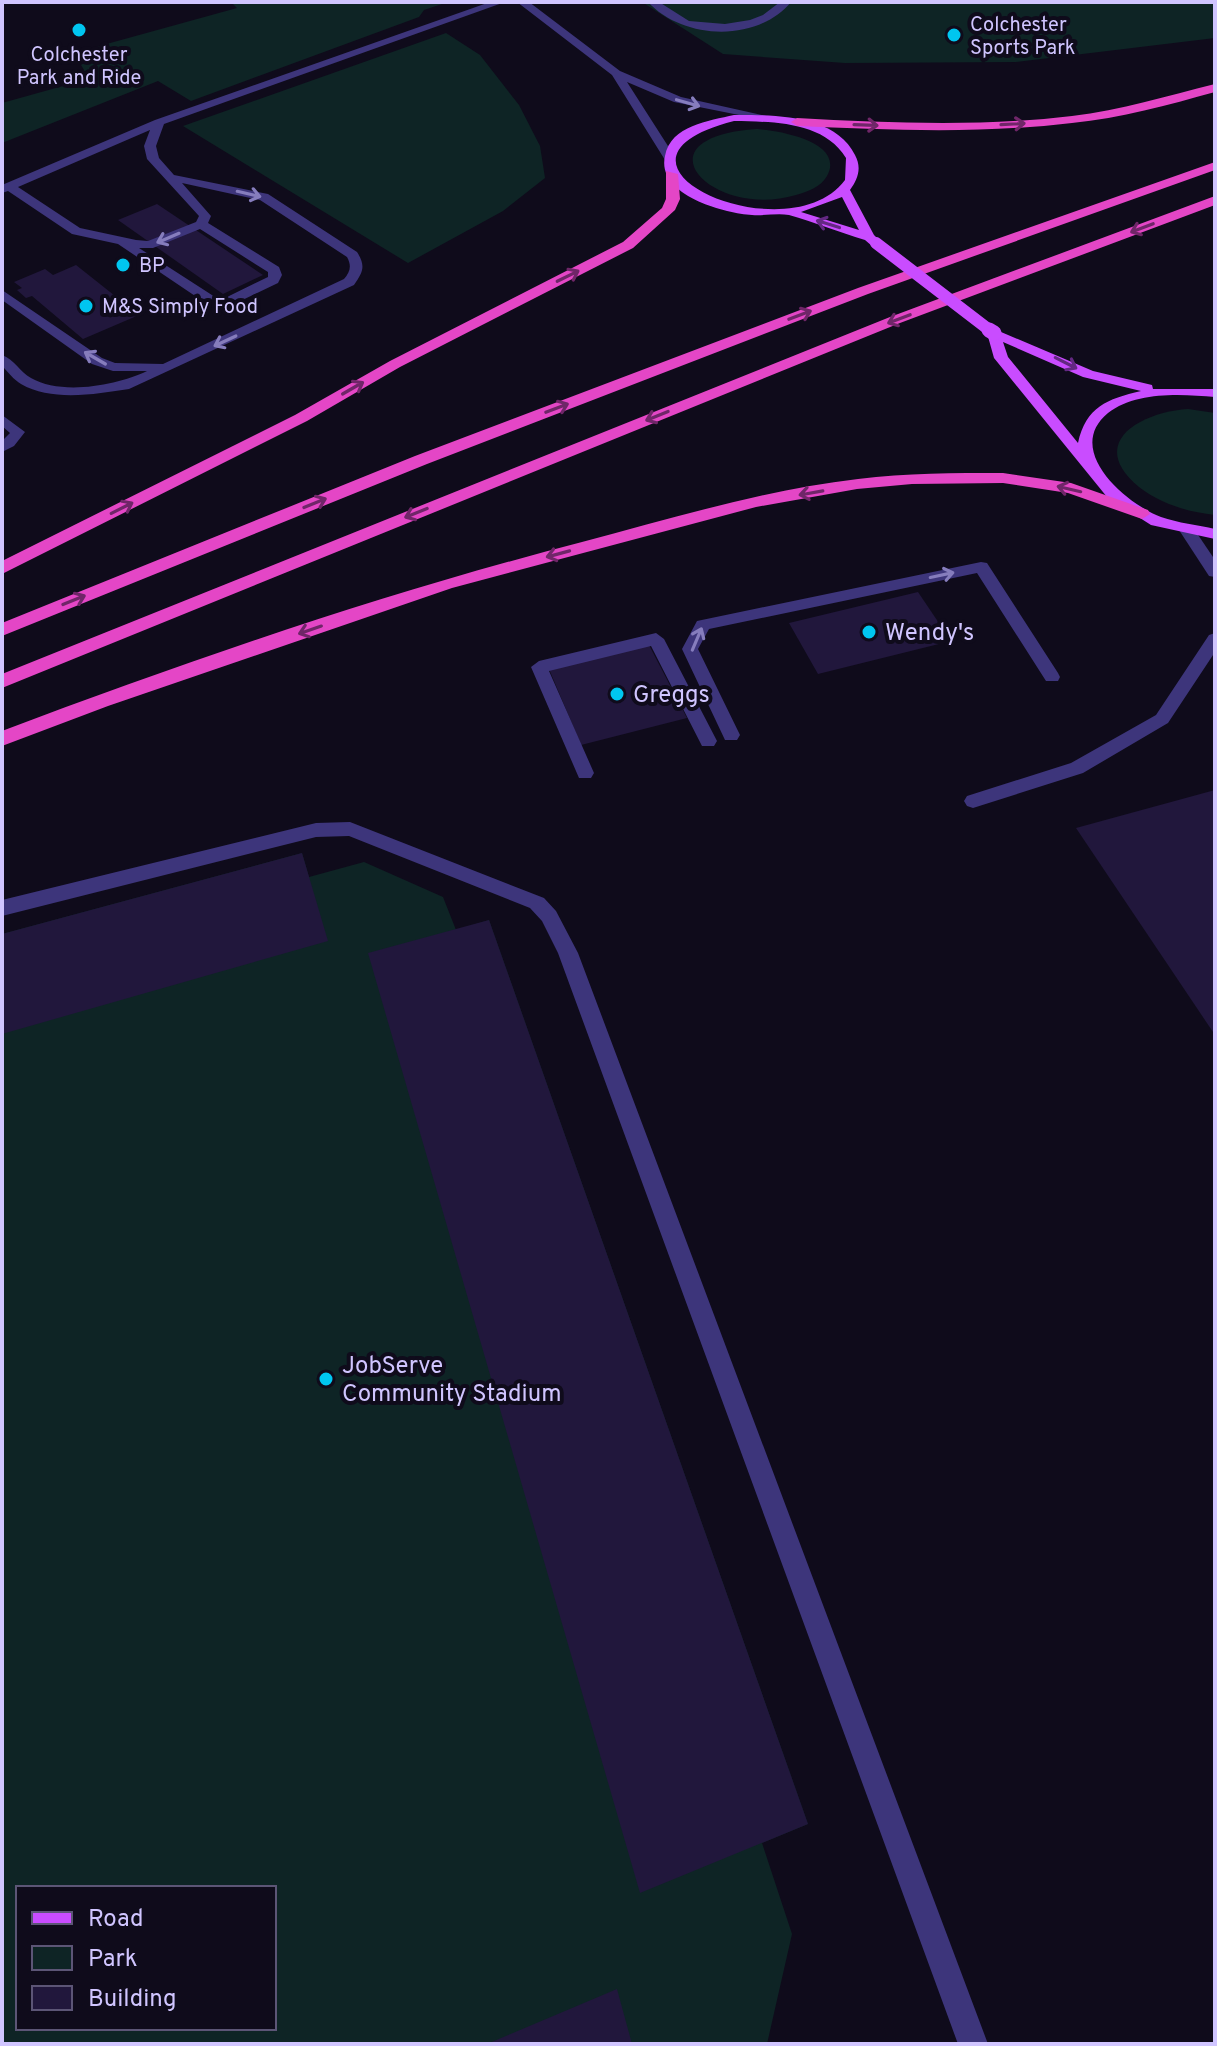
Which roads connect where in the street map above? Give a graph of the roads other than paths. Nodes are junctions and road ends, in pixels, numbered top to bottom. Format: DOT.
graph roads {
  1 [pos="500,2"];
  2 [pos="522,2"];
  3 [pos="653,2"];
  4 [pos="786,2"];
  5 [pos="616,73"];
  6 [pos="1215,88"];
  7 [pos="769,118"];
  8 [pos="159,122"];
  9 [pos="797,122"];
  10 [pos="669,157"];
  11 [pos="1215,166"];
  12 [pos="671,174"];
  13 [pos="173,178"];
  14 [pos="6,187"];
  15 [pos="844,190"];
  16 [pos="1215,200"];
  17 [pos="787,211"];
  18 [pos="201,224"];
  19 [pos="113,237"];
  20 [pos="872,240"];
  21 [pos="2,294"];
  22 [pos="994,333"];
  23 [pos="2,359"];
  24 [pos="170,367"];
  25 [pos="1162,390"];
  26 [pos="1215,393"];
  27 [pos="2,419"];
  28 [pos="2,447"];
  29 [pos="1092,470"];
  30 [pos="1142,514"];
  31 [pos="1187,530"];
  32 [pos="1215,534"];
  33 [pos="2,568"];
  34 [pos="1215,572"];
  35 [pos="2,630"];
  36 [pos="1215,639"];
  37 [pos="1052,677"];
  38 [pos="2,681"];
  39 [pos="731,735"];
  40 [pos="2,739"];
  41 [pos="708,741"];
  42 [pos="585,773"];
  43 [pos="973,801"];
  44 [pos="2,908"];
  45 [pos="973,2044"];
  1 -- 8 [label="street"];
  2 -- 5 [label="street"];
  3 -- 4 [label="street"];
  5 -- 7 [label="street, one-way"];
  5 -- 10 [label="street"];
  9 -- 6 [label="highway, one-way"];
  7 -- 9 [label="main road"];
  7 -- 10 [label="main road"];
  8 -- 13 [label="street"];
  8 -- 14 [label="street"];
  9 -- 15 [label="main road"];
  10 -- 12 [label="main road"];
  35 -- 11 [label="highway, one-way"];
  12 -- 17 [label="main road"];
  33 -- 12 [label="highway, one-way"];
  13 -- 18 [label="street"];
  13 -- 24 [label="street, one-way"];
  14 -- 19 [label="street"];
  15 -- 17 [label="main road"];
  15 -- 20 [label="main road"];
  16 -- 38 [label="highway, one-way"];
  20 -- 17 [label="main road, one-way"];
  18 -- 19 [label="street, one-way"];
  18 -- 19 [label="street"];
  20 -- 22 [label="main road, bridge"];
  24 -- 21 [label="street, one-way"];
  22 -- 25 [label="main road, one-way"];
  22 -- 29 [label="main road"];
  23 -- 24 [label="street"];
  25 -- 26 [label="main road"];
  25 -- 29 [label="main road"];
  27 -- 28 [label="street"];
  29 -- 30 [label="main road"];
  30 -- 31 [label="main road"];
  30 -- 40 [label="highway, one-way"];
  31 -- 32 [label="main road"];
  31 -- 34 [label="street"];
  36 -- 43 [label="street"];
  39 -- 37 [label="street, one-way"];
  41 -- 42 [label="street"];
  44 -- 45 [label="street"];
}
